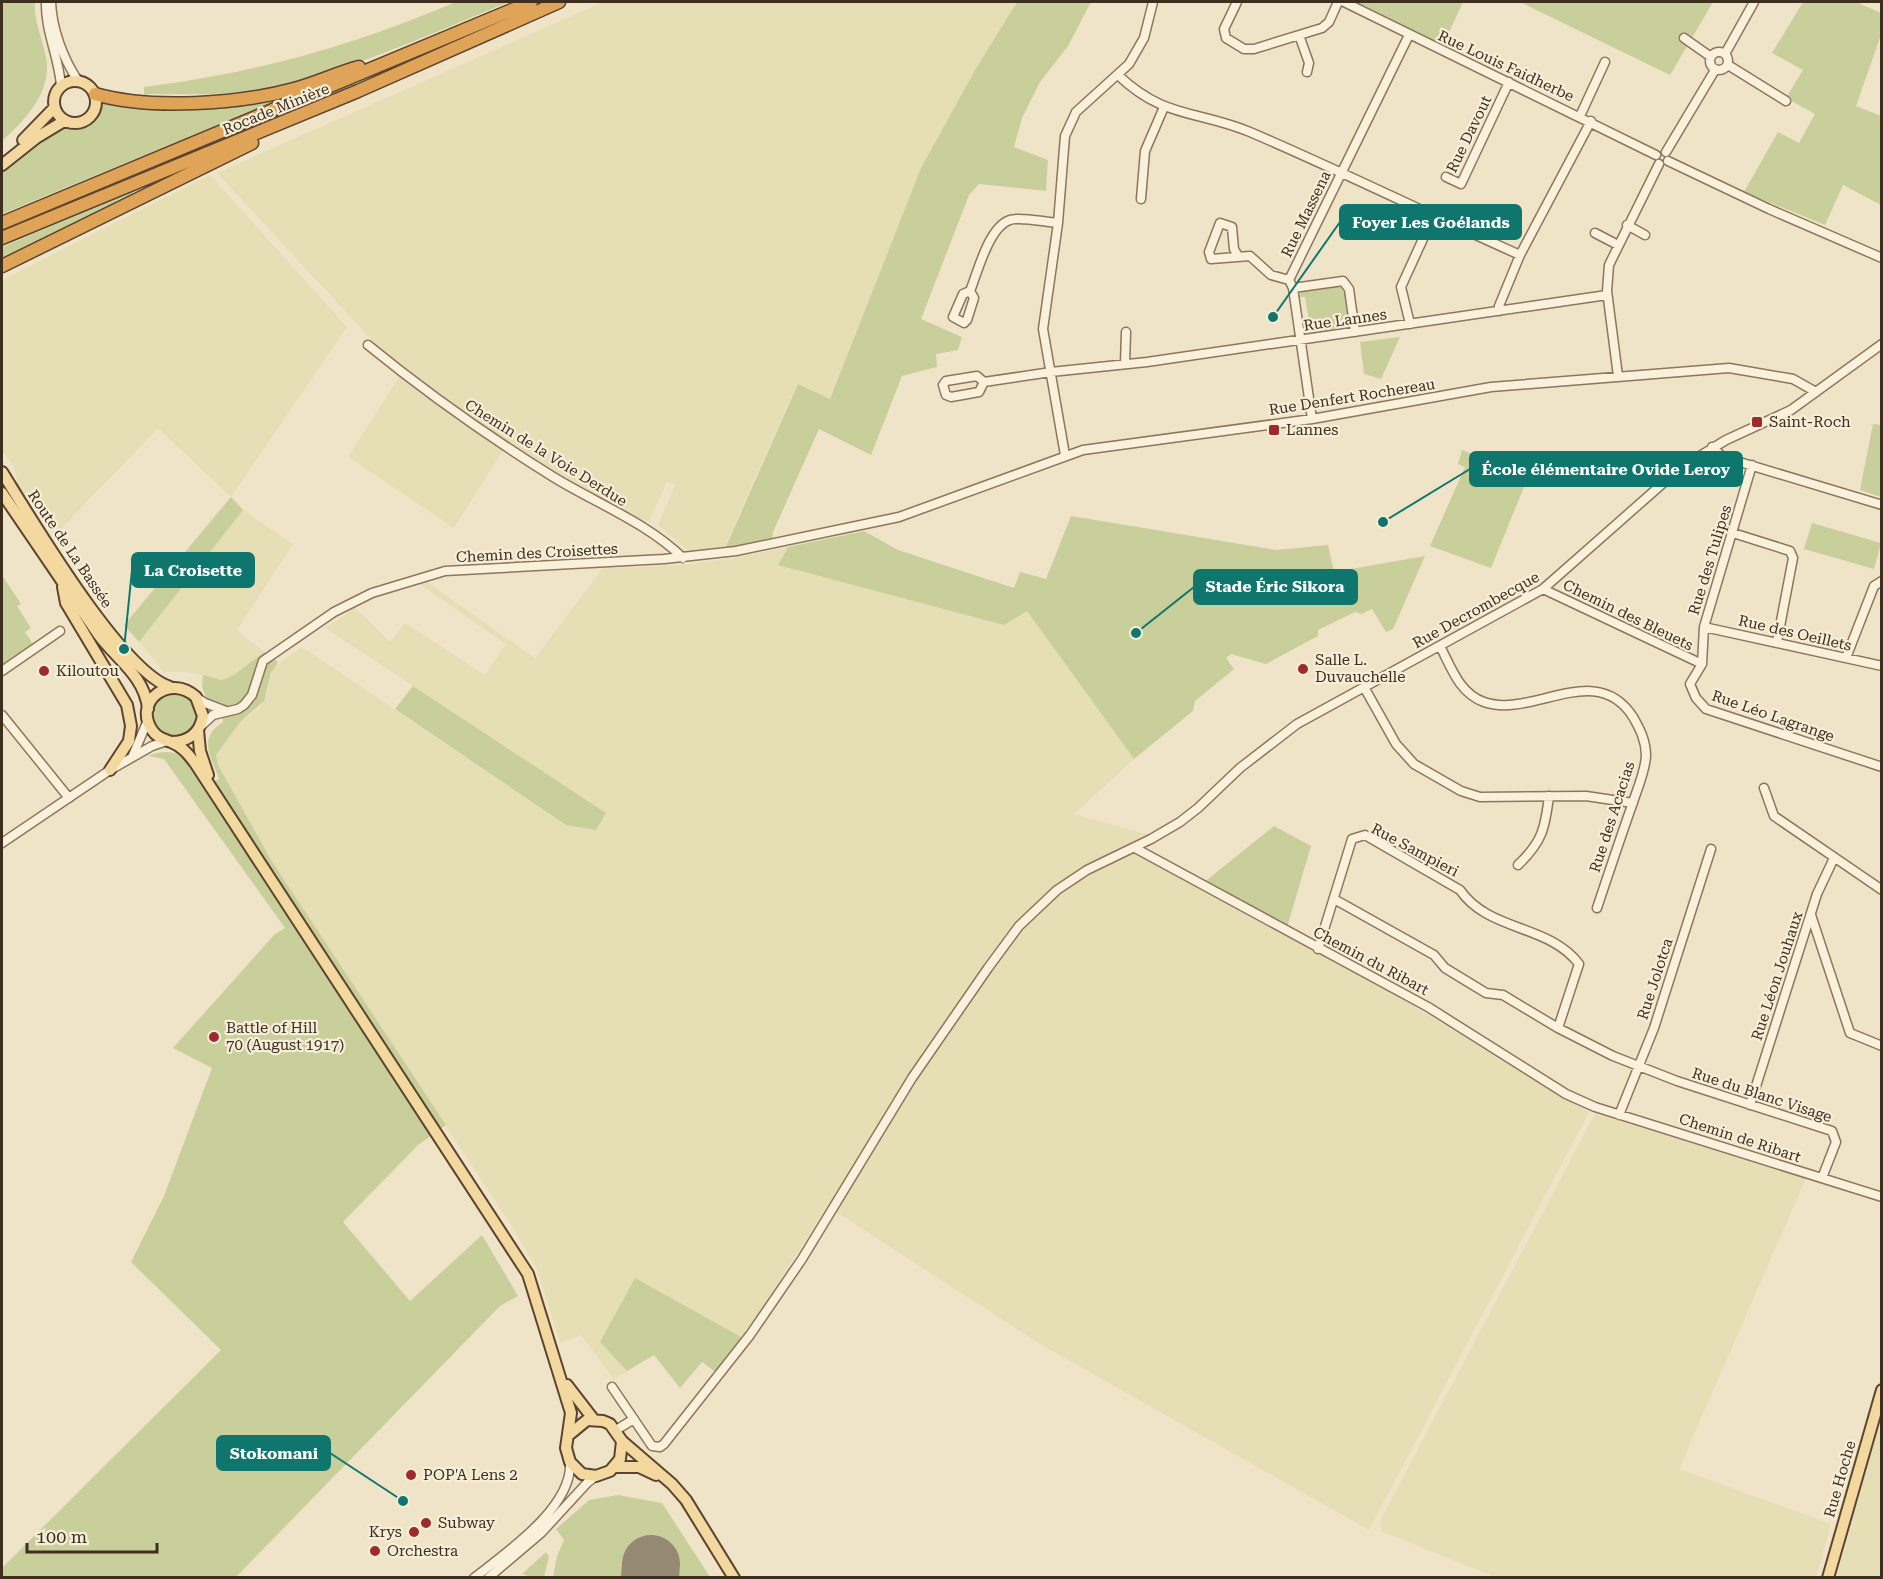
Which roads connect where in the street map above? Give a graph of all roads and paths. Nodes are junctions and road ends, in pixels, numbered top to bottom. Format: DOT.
graph roads {
  1 [pos="46,2"];
  2 [pos="51,2"];
  3 [pos="531,2"];
  4 [pos="559,2"];
  5 [pos="1153,2"];
  6 [pos="1237,2"];
  7 [pos="1338,2"];
  8 [pos="1344,2"];
  9 [pos="1754,2"];
  10 [pos="1299,35"];
  11 [pos="1409,35"];
  12 [pos="1684,38"];
  13 [pos="410,54"];
  14 [pos="1725,54"];
  15 [pos="1711,57"];
  16 [pos="1605,62"];
  17 [pos="1728,65"];
  18 [pos="1716,70"];
  19 [pos="1307,72"];
  20 [pos="1118,75"];
  21 [pos="78,81"];
  22 [pos="1509,82"];
  23 [pos="61,86"];
  24 [pos="358,91"];
  25 [pos="95,94"];
  26 [pos="1786,101"];
  27 [pos="1164,107"];
  28 [pos="54,108"];
  29 [pos="1580,116"];
  30 [pos="64,121"];
  31 [pos="1591,121"];
  32 [pos="2,158"];
  33 [pos="1662,158"];
  34 [pos="2,165"];
  35 [pos="1342,172"];
  36 [pos="1446,177"];
  37 [pos="1142,199"];
  38 [pos="1434,216"];
  39 [pos="2,223"];
  40 [pos="1058,223"];
  41 [pos="1627,225"];
  42 [pos="1595,232"];
  43 [pos="1645,235"];
  44 [pos="2,238"];
  45 [pos="1618,245"];
  46 [pos="1520,255"];
  47 [pos="1238,256"];
  48 [pos="1881,258"];
  49 [pos="2,266"];
  50 [pos="1291,284"];
  51 [pos="970,291"];
  52 [pos="1607,295"];
  53 [pos="1499,312"];
  54 [pos="1410,324"];
  55 [pos="1126,332"];
  56 [pos="1355,332"];
  57 [pos="1300,340"];
  58 [pos="1881,344"];
  59 [pos="368,345"];
  60 [pos="1125,364"];
  61 [pos="1051,372"];
  62 [pos="1618,376"];
  63 [pos="984,382"];
  64 [pos="1816,392"];
  65 [pos="1312,418"];
  66 [pos="1712,447"];
  67 [pos="1065,455"];
  68 [pos="1752,465"];
  69 [pos="2,472"];
  70 [pos="2,493"];
  71 [pos="1881,505"];
  72 [pos="899,517"];
  73 [pos="1733,533"];
  74 [pos="683,558"];
  75 [pos="62,581"];
  76 [pos="1881,581"];
  77 [pos="1543,589"];
  78 [pos="1704,627"];
  79 [pos="60,631"];
  80 [pos="1777,642"];
  81 [pos="1440,646"];
  82 [pos="1846,658"];
  83 [pos="1702,664"];
  84 [pos="1881,666"];
  85 [pos="2,671"];
  86 [pos="170,687"];
  87 [pos="1364,687"];
  88 [pos="196,697"];
  89 [pos="226,711"];
  90 [pos="2,715"];
  91 [pos="148,715"];
  92 [pos="199,728"];
  93 [pos="169,741"];
  94 [pos="133,756"];
  95 [pos="1881,767"];
  96 [pos="110,770"];
  97 [pos="1764,788"];
  98 [pos="213,790"];
  99 [pos="1549,796"];
  100 [pos="69,798"];
  101 [pos="1633,802"];
  102 [pos="2,843"];
  103 [pos="1135,848"];
  104 [pos="1711,849"];
  105 [pos="1834,858"];
  106 [pos="1518,865"];
  107 [pos="1881,890"];
  108 [pos="1334,899"];
  109 [pos="1597,908"];
  110 [pos="1811,914"];
  111 [pos="1318,949"];
  112 [pos="1558,1028"];
  113 [pos="1881,1046"];
  114 [pos="1637,1065"];
  115 [pos="1750,1105"];
  116 [pos="1591,1106"];
  117 [pos="1619,1115"];
  118 [pos="1822,1179"];
  119 [pos="1881,1197"];
  120 [pos="561,1375"];
  121 [pos="612,1387"];
  122 [pos="1881,1390"];
  123 [pos="634,1419"];
  124 [pos="594,1420"];
  125 [pos="616,1430"];
  126 [pos="570,1434"];
  127 [pos="622,1441"];
  128 [pos="570,1462"];
  129 [pos="616,1467"];
  130 [pos="596,1476"];
  131 [pos="672,1484"];
  132 [pos="1828,1577"];
  133 [pos="474,1578"];
  134 [pos="488,1578"];
  135 [pos="734,1578"];
  1 -- 23 [label="street"];
  2 -- 21 [label="street"];
  3 -- 13 [label="highway, Rocade Minière"];
  4 -- 24 [label="highway, Rocade Minière"];
  5 -- 20 [label="street"];
  6 -- 10 [label="street"];
  7 -- 10 [label="street"];
  8 -- 11 [label="street, Rue Louis Faidherbe"];
  9 -- 14 [label="street"];
  10 -- 19 [label="street"];
  11 -- 22 [label="street, Rue Louis Faidherbe"];
  11 -- 35 [label="street, Rue Massena"];
  12 -- 15 [label="street"];
  13 -- 25 [label="highway"];
  13 -- 39 [label="highway, Rocade Minière"];
  14 -- 15 [label="street"];
  14 -- 17 [label="street"];
  15 -- 18 [label="street"];
  16 -- 29 [label="street"];
  17 -- 18 [label="street"];
  17 -- 26 [label="street"];
  18 -- 33 [label="street"];
  20 -- 27 [label="street"];
  20 -- 40 [label="street"];
  21 -- 23 [label="main road"];
  21 -- 25 [label="main road"];
  22 -- 29 [label="street, Rue Louis Faidherbe"];
  22 -- 36 [label="street, Rue Davout"];
  23 -- 28 [label="main road"];
  24 -- 44 [label="highway, Rocade Minière"];
  24 -- 49 [label="highway"];
  25 -- 30 [label="main road"];
  27 -- 35 [label="street"];
  27 -- 37 [label="street"];
  28 -- 30 [label="main road"];
  28 -- 32 [label="main road"];
  29 -- 31 [label="street, Rue Louis Faidherbe"];
  30 -- 34 [label="main road"];
  31 -- 33 [label="street, Rue Louis Faidherbe"];
  31 -- 46 [label="street"];
  33 -- 41 [label="street"];
  33 -- 48 [label="street, Rue Louis Faidherbe"];
  35 -- 38 [label="street"];
  35 -- 50 [label="street, Rue Massena"];
  38 -- 46 [label="street"];
  38 -- 54 [label="street"];
  40 -- 51 [label="street"];
  40 -- 61 [label="street"];
  41 -- 43 [label="street"];
  41 -- 45 [label="street"];
  42 -- 45 [label="street"];
  45 -- 52 [label="street"];
  46 -- 53 [label="street"];
  47 -- 47 [label="street"];
  47 -- 50 [label="street"];
  50 -- 56 [label="street"];
  50 -- 57 [label="street"];
  52 -- 53 [label="street, Rue Lannes"];
  52 -- 62 [label="street"];
  53 -- 54 [label="street, Rue Lannes"];
  54 -- 56 [label="street, Rue Lannes"];
  55 -- 60 [label="street"];
  56 -- 57 [label="street, Rue Lannes"];
  57 -- 60 [label="street, Rue Lannes"];
  57 -- 65 [label="street"];
  58 -- 64 [label="street, Rue Decrombecque"];
  59 -- 74 [label="street, Chemin de la Voie Derdue"];
  60 -- 61 [label="street, Rue Lannes"];
  61 -- 63 [label="street, Rue Lannes"];
  61 -- 67 [label="street"];
  62 -- 64 [label="street, Rue Denfert Rochereau"];
  62 -- 65 [label="street, Rue Denfert Rochereau"];
  64 -- 66 [label="street, Rue Decrombecque"];
  65 -- 67 [label="street, Rue Denfert Rochereau"];
  66 -- 68 [label="street"];
  66 -- 77 [label="street, Rue Decrombecque"];
  67 -- 72 [label="street, Rue Denfert Rochereau"];
  68 -- 71 [label="street"];
  68 -- 73 [label="street, Rue des Tulipes"];
  69 -- 86 [label="main road, Route de La Bassée"];
  70 -- 75 [label="main road, Route de La Bassée"];
  72 -- 74 [label="street, Chemin des Croisettes"];
  73 -- 78 [label="street, Rue des Tulipes"];
  73 -- 80 [label="street"];
  74 -- 89 [label="street, Chemin des Croisettes"];
  75 -- 91 [label="main road, Route de La Bassée"];
  75 -- 96 [label="main road"];
  76 -- 82 [label="street"];
  77 -- 81 [label="street, Rue Decrombecque"];
  77 -- 83 [label="street, Chemin des Bleuets"];
  78 -- 80 [label="street, Rue des Oeillets"];
  78 -- 83 [label="street, Rue des Tulipes"];
  79 -- 85 [label="street"];
  80 -- 82 [label="street, Rue des Oeillets"];
  81 -- 87 [label="street, Rue Decrombecque"];
  81 -- 101 [label="street, Rue des Acacias"];
  82 -- 84 [label="street, Rue des Oeillets"];
  83 -- 95 [label="street, Rue Léo Lagrange"];
  86 -- 88 [label="main road"];
  86 -- 91 [label="main road"];
  87 -- 99 [label="street"];
  87 -- 103 [label="street, Rue Decrombecque"];
  88 -- 89 [label="street"];
  88 -- 92 [label="main road"];
  89 -- 92 [label="street, Chemin des Croisettes"];
  90 -- 100 [label="street"];
  91 -- 93 [label="main road"];
  91 -- 94 [label="street"];
  92 -- 93 [label="main road"];
  92 -- 98 [label="main road"];
  93 -- 94 [label="street"];
  93 -- 98 [label="main road"];
  94 -- 96 [label="street"];
  96 -- 100 [label="street"];
  97 -- 105 [label="street"];
  98 -- 120 [label="main road"];
  99 -- 101 [label="street"];
  99 -- 106 [label="street"];
  100 -- 102 [label="street"];
  101 -- 109 [label="street, Rue des Acacias"];
  103 -- 111 [label="street, Chemin du Ribart"];
  103 -- 123 [label="street, Rue Decrombecque"];
  104 -- 114 [label="street, Rue Jolotca"];
  105 -- 107 [label="street"];
  105 -- 110 [label="street, Rue Léon Jouhaux"];
  108 -- 111 [label="street, Rue Sampieri"];
  108 -- 112 [label="street"];
  108 -- 112 [label="street, Rue Sampieri"];
  110 -- 113 [label="street"];
  110 -- 115 [label="street, Rue Léon Jouhaux"];
  111 -- 116 [label="street, Chemin du Ribart"];
  112 -- 114 [label="street"];
  114 -- 115 [label="street, Rue du Blanc Visage"];
  114 -- 117 [label="street, Rue Jolotca"];
  115 -- 118 [label="street, Rue du Blanc Visage"];
  116 -- 117 [label="street, Chemin de Ribart"];
  117 -- 118 [label="street, Chemin de Ribart"];
  118 -- 119 [label="street, Chemin de Ribart"];
  120 -- 124 [label="main road"];
  120 -- 126 [label="main road"];
  121 -- 123 [label="street"];
  122 -- 132 [label="main road, Rue Hoche"];
  123 -- 125 [label="street"];
  124 -- 125 [label="main road"];
  124 -- 126 [label="main road"];
  125 -- 127 [label="main road"];
  126 -- 128 [label="main road"];
  127 -- 129 [label="main road"];
  127 -- 131 [label="main road"];
  128 -- 130 [label="main road"];
  128 -- 133 [label="street"];
  129 -- 130 [label="main road"];
  129 -- 131 [label="main road"];
  130 -- 134 [label="street"];
  131 -- 135 [label="main road"];
}
